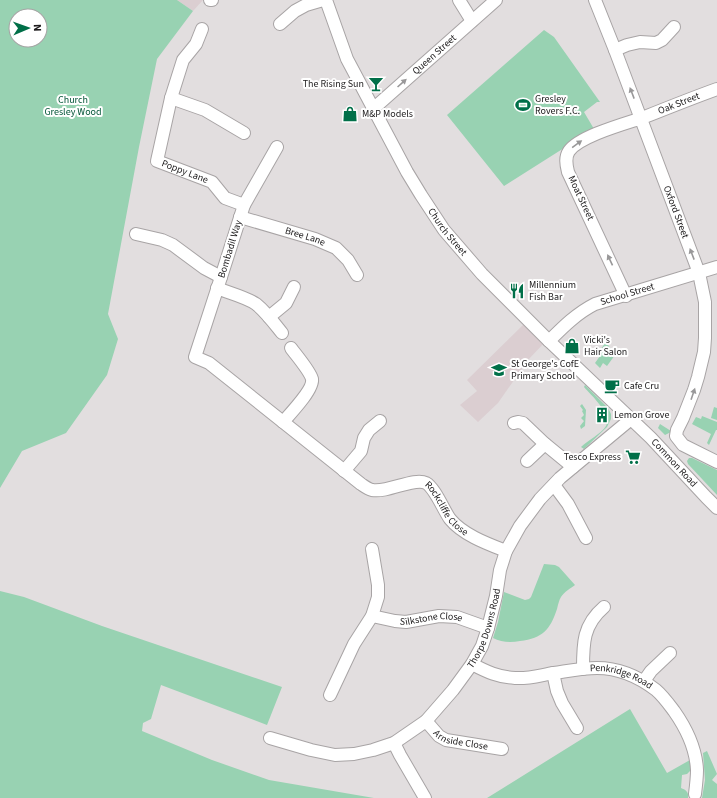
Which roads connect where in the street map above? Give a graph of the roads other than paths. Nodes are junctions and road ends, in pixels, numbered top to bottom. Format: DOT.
graph roads {
  1 [pos="323,0"];
  2 [pos="326,0"];
  3 [pos="459,0"];
  4 [pos="496,0"];
  5 [pos="594,0"];
  6 [pos="472,21"];
  7 [pos="280,24"];
  8 [pos="674,27"];
  9 [pos="202,29"];
  10 [pos="615,50"];
  11 [pos="717,89"];
  12 [pos="171,98"];
  13 [pos="373,109"];
  14 [pos="641,118"];
  15 [pos="244,133"];
  16 [pos="277,147"];
  17 [pos="244,205"];
  18 [pos="240,217"];
  19 [pos="136,234"];
  20 [pos="717,267"];
  21 [pos="700,272"];
  22 [pos="357,275"];
  23 [pos="219,283"];
  24 [pos="294,287"];
  25 [pos="626,296"];
  26 [pos="269,317"];
  27 [pos="282,333"];
  28 [pos="549,341"];
  29 [pos="291,348"];
  30 [pos="195,357"];
  31 [pos="632,419"];
  32 [pos="380,421"];
  33 [pos="283,422"];
  34 [pos="514,423"];
  35 [pos="545,444"];
  36 [pos="527,461"];
  37 [pos="717,462"];
  38 [pos="573,467"];
  39 [pos="344,471"];
  40 [pos="554,485"];
  41 [pos="717,508"];
  42 [pos="586,538"];
  43 [pos="372,549"];
  44 [pos="506,551"];
  45 [pos="604,607"];
  46 [pos="372,616"];
  47 [pos="488,628"];
  48 [pos="670,654"];
  49 [pos="472,664"];
  50 [pos="583,669"];
  51 [pos="553,673"];
  52 [pos="644,681"];
  53 [pos="330,695"];
  54 [pos="426,721"];
  55 [pos="578,728"];
  56 [pos="270,738"];
  57 [pos="394,743"];
  58 [pos="502,749"];
  59 [pos="695,794"];
  60 [pos="422,797"];
  1 -- 7 [label="street"];
  2 -- 13 [label="street, Church Street"];
  3 -- 6 [label="street"];
  4 -- 6 [label="street, Queen Street"];
  5 -- 10 [label="street, Oxford Street"];
  13 -- 6 [label="street, Queen Street, one-way"];
  8 -- 10 [label="street"];
  9 -- 12 [label="street, Poppy Lane"];
  14 -- 10 [label="street, Oxford Street, one-way"];
  11 -- 14 [label="street, Oak Street"];
  12 -- 15 [label="street"];
  12 -- 17 [label="street, Poppy Lane"];
  13 -- 28 [label="street, Church Street"];
  21 -- 14 [label="street, Oxford Street, one-way"];
  25 -- 14 [label="street, Moat Street, one-way"];
  16 -- 17 [label="street, Bombadil Way"];
  17 -- 18 [label="street, Bombadil Way"];
  18 -- 22 [label="street, Bree Lane"];
  18 -- 23 [label="street, Bombadil Way"];
  19 -- 23 [label="street"];
  20 -- 21 [label="street, School Street"];
  21 -- 25 [label="street, School Street"];
  37 -- 21 [label="street, Oxford Street, one-way"];
  23 -- 26 [label="street"];
  23 -- 30 [label="street, Bombadil Way"];
  24 -- 26 [label="street"];
  25 -- 28 [label="street, School Street"];
  26 -- 27 [label="street"];
  28 -- 31 [label="street, Church Street"];
  29 -- 33 [label="street"];
  30 -- 33 [label="street, Rockcliffe Close"];
  31 -- 38 [label="street, Thorpe Downs Road"];
  31 -- 41 [label="street, Common Road"];
  32 -- 39 [label="street"];
  33 -- 39 [label="street, Rockcliffe Close"];
  34 -- 35 [label="street"];
  35 -- 36 [label="street"];
  35 -- 38 [label="street"];
  38 -- 40 [label="street, Thorpe Downs Road"];
  39 -- 44 [label="street, Rockcliffe Close"];
  40 -- 42 [label="street"];
  40 -- 44 [label="street, Thorpe Downs Road"];
  43 -- 46 [label="street"];
  44 -- 47 [label="street, Thorpe Downs Road"];
  45 -- 50 [label="street"];
  46 -- 47 [label="street, Silkstone Close"];
  46 -- 53 [label="street"];
  47 -- 49 [label="street, Thorpe Downs Road"];
  48 -- 52 [label="street"];
  49 -- 51 [label="street, Penkridge Road"];
  49 -- 54 [label="street, Thorpe Downs Road"];
  50 -- 51 [label="street, Penkridge Road"];
  50 -- 52 [label="street, Penkridge Road"];
  51 -- 55 [label="street"];
  52 -- 59 [label="street, Penkridge Road"];
  54 -- 57 [label="street, Thorpe Downs Road"];
  54 -- 58 [label="street, Arnside Close"];
  56 -- 57 [label="street, Thorpe Downs Road"];
  57 -- 60 [label="street"];
}
